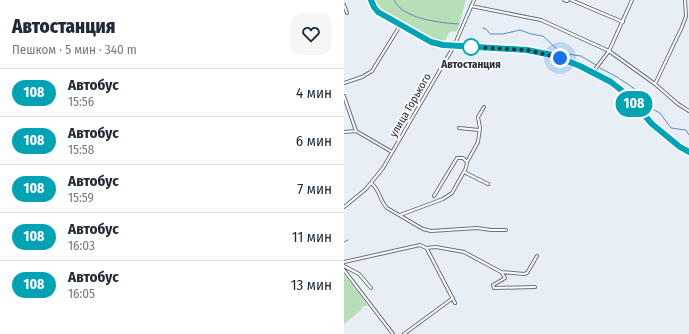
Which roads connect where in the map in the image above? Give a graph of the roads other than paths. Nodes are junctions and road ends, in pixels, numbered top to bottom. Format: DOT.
graph roads {
  1 [pos="371,0"];
  2 [pos="474,0"];
  3 [pos="564,0"];
  4 [pos="569,0"];
  5 [pos="632,0"];
  6 [pos="685,0"];
  7 [pos="344,5"];
  8 [pos="471,6"];
  9 [pos="347,13"];
  10 [pos="622,22"];
  11 [pos="401,24"];
  12 [pos="454,46"];
  13 [pos="609,51"];
  14 [pos="594,72"];
  15 [pos="344,83"];
  16 [pos="655,84"];
  17 [pos="344,96"];
  18 [pos="484,107"];
  19 [pos="689,111"];
  20 [pos="459,128"];
  21 [pos="479,130"];
  22 [pos="356,131"];
  23 [pos="344,132"];
  24 [pos="392,152"];
  25 [pos="689,152"];
  26 [pos="467,162"];
  27 [pos="464,172"];
  28 [pos="371,183"];
  29 [pos="488,184"];
  30 [pos="434,196"];
  31 [pos="344,207"];
  32 [pos="400,215"];
  33 [pos="506,230"];
  34 [pos="426,248"];
  35 [pos="537,256"];
  36 [pos="344,262"];
  37 [pos="344,266"];
  38 [pos="344,270"];
  39 [pos="501,272"];
  40 [pos="535,286"];
  41 [pos="371,288"];
  42 [pos="453,298"];
  43 [pos="455,303"];
  44 [pos="393,334"];
  45 [pos="404,334"];
  1 -- 11 [label="street"];
  2 -- 8 [label="street, улица Горького"];
  3 -- 4 [label="street"];
  4 -- 10 [label="street"];
  5 -- 10 [label="street"];
  6 -- 16 [label="street"];
  7 -- 9 [label="street"];
  8 -- 12 [label="street, улица Горького"];
  8 -- 13 [label="street"];
  10 -- 13 [label="street"];
  11 -- 12 [label="street"];
  11 -- 15 [label="street"];
  12 -- 14 [label="street"];
  12 -- 24 [label="street, улица Горького"];
  13 -- 14 [label="street"];
  13 -- 16 [label="street"];
  14 -- 25 [label="street"];
  16 -- 19 [label="street"];
  17 -- 22 [label="street"];
  18 -- 21 [label="street"];
  20 -- 21 [label="street"];
  21 -- 26 [label="street"];
  22 -- 23 [label="street"];
  22 -- 24 [label="street"];
  24 -- 28 [label="street, улица Горького"];
  26 -- 27 [label="street"];
  26 -- 30 [label="street"];
  27 -- 29 [label="street"];
  27 -- 32 [label="street"];
  28 -- 31 [label="street, улица Горького"];
  28 -- 32 [label="street"];
  32 -- 33 [label="street"];
  34 -- 36 [label="street"];
  34 -- 39 [label="street"];
  34 -- 42 [label="street"];
  35 -- 39 [label="street"];
  37 -- 41 [label="street"];
  38 -- 44 [label="street"];
  39 -- 40 [label="street"];
  42 -- 43 [label="street"];
  42 -- 45 [label="street"];
}
